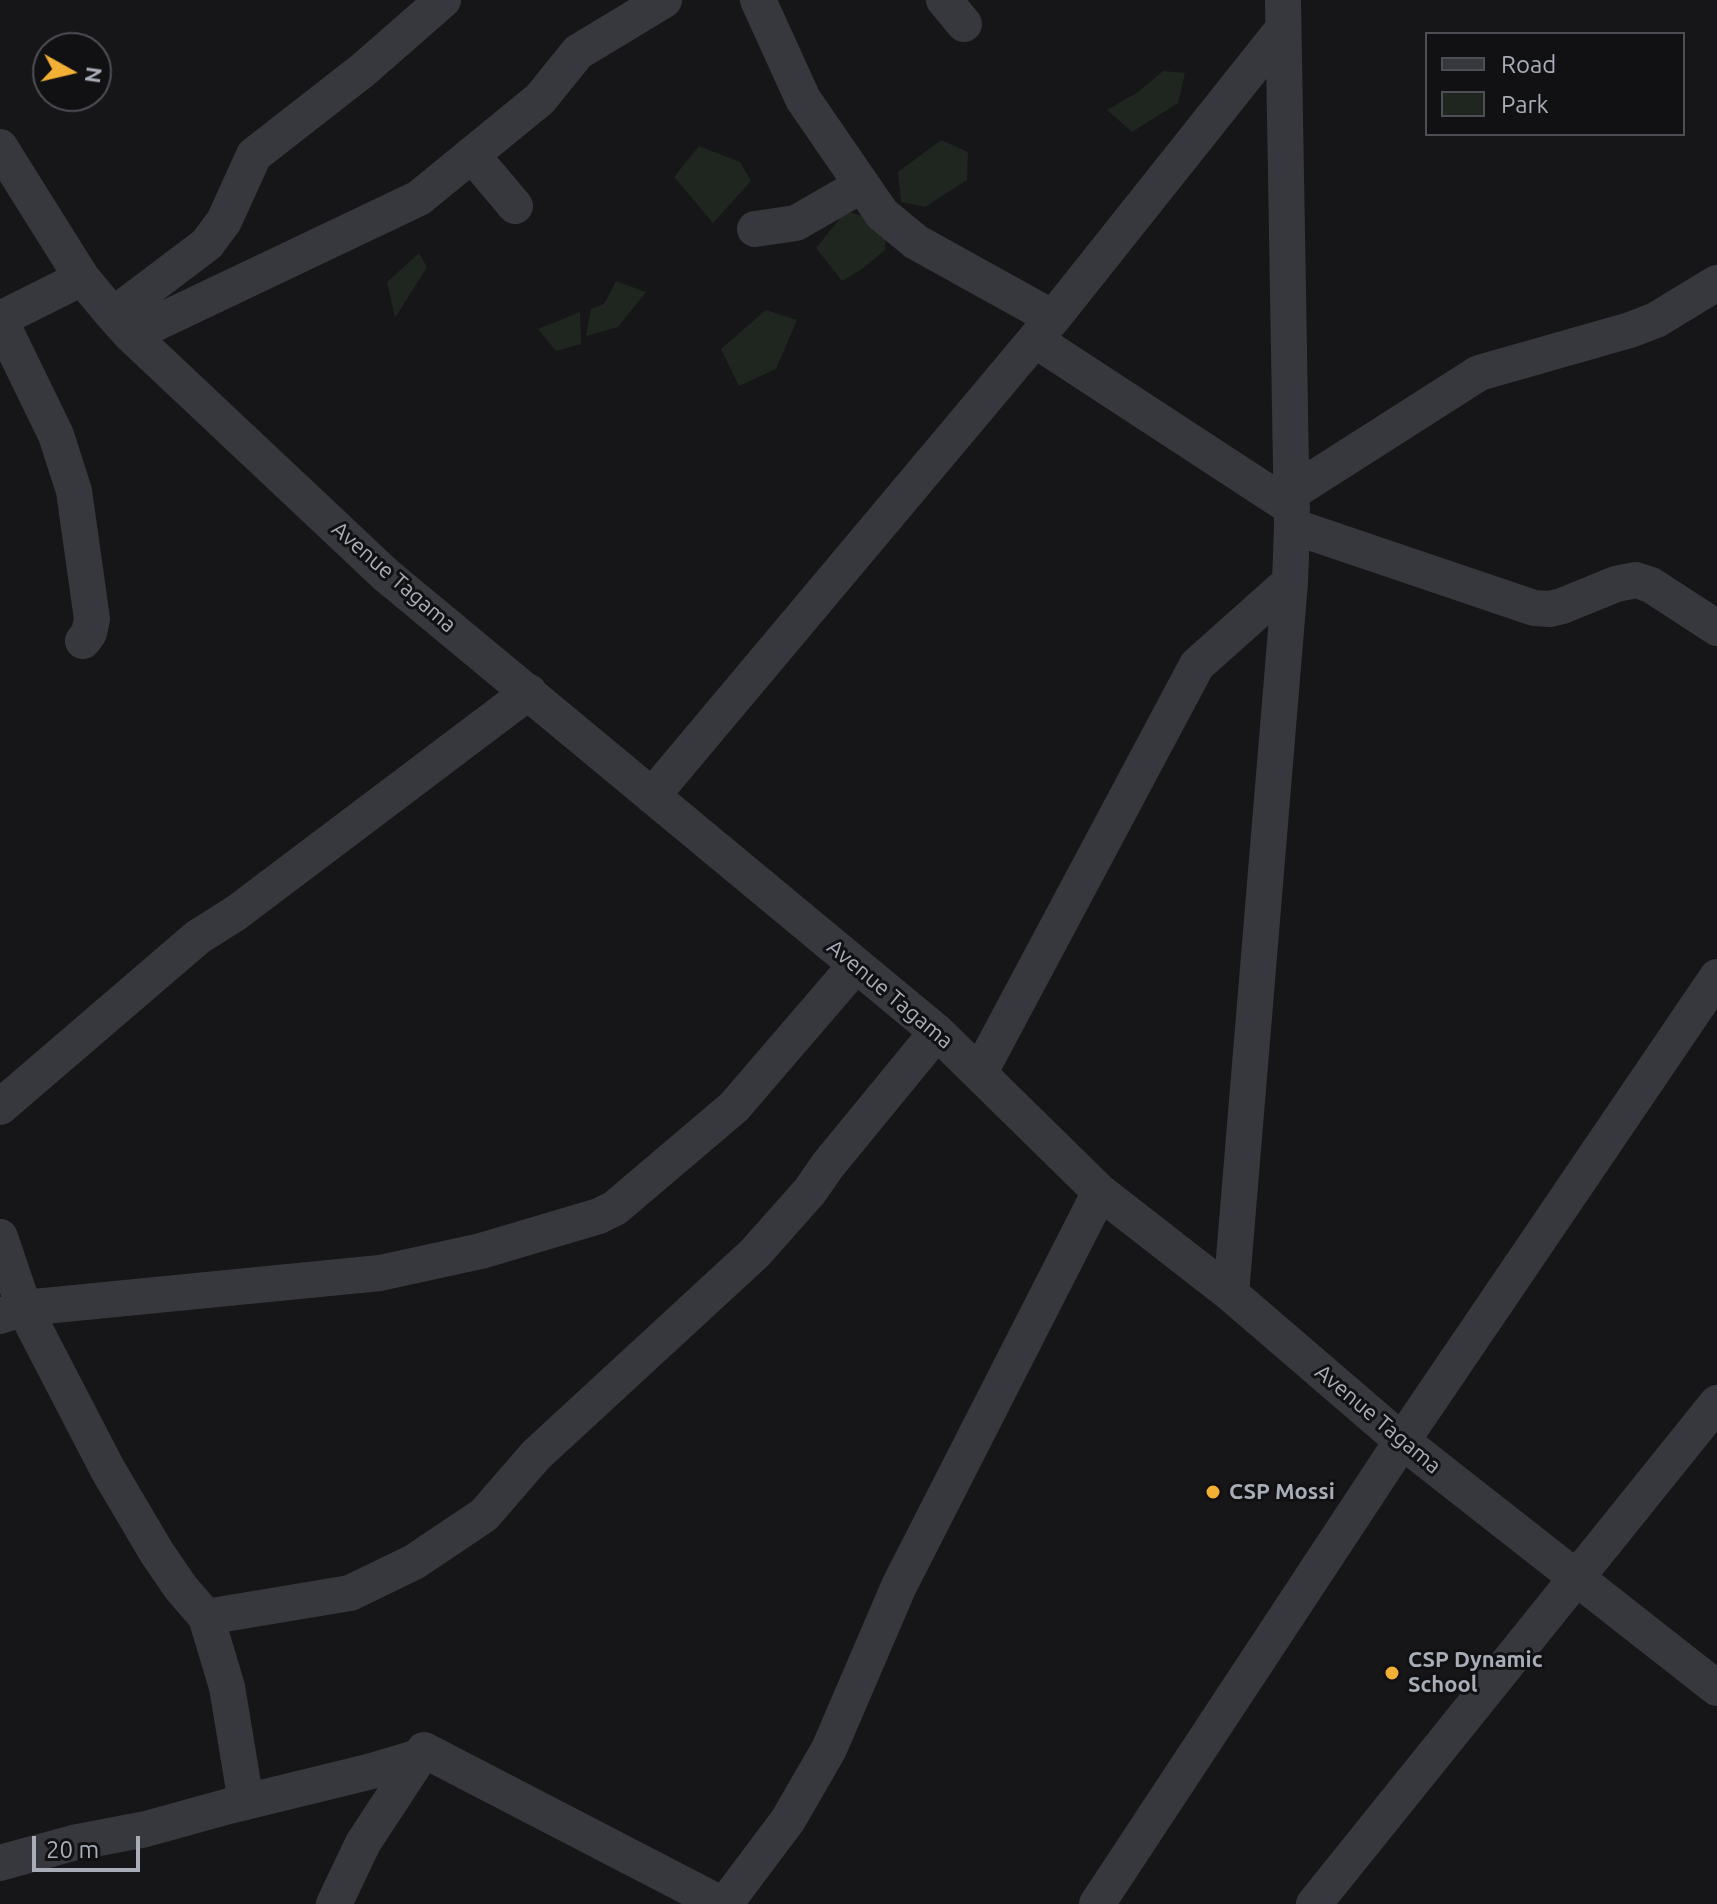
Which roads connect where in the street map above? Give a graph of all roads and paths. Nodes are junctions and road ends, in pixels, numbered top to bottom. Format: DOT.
graph roads {
  1 [pos="443,0"];
  2 [pos="664,0"];
  3 [pos="758,0"];
  4 [pos="1283,14"];
  5 [pos="0,147"];
  6 [pos="472,155"];
  7 [pos="862,185"];
  8 [pos="515,206"];
  9 [pos="755,229"];
  10 [pos="82,278"];
  11 [pos="1717,283"];
  12 [pos="0,319"];
  13 [pos="122,325"];
  14 [pos="1044,329"];
  15 [pos="1292,509"];
  16 [pos="1290,582"];
  17 [pos="1717,628"];
  18 [pos="83,641"];
  19 [pos="529,692"];
  20 [pos="652,796"];
  21 [pos="856,965"];
  22 [pos="1717,977"];
  23 [pos="937,1032"];
  24 [pos="980,1072"];
  25 [pos="0,1107"];
  26 [pos="1100,1192"];
  27 [pos="0,1237"];
  28 [pos="1231,1294"];
  29 [pos="12,1312"];
  30 [pos="1717,1403"];
  31 [pos="1402,1441"];
  32 [pos="1576,1577"];
  33 [pos="206,1617"];
  34 [pos="1717,1688"];
  35 [pos="419,1757"];
  36 [pos="246,1802"];
  37 [pos="0,1863"];
  38 [pos="334,1904"];
  39 [pos="723,1904"];
  40 [pos="1097,1904"];
  41 [pos="1314,1904"];
  1 -- 13 [label="street"];
  2 -- 6 [label="street"];
  3 -- 7 [label="street"];
  4 -- 14 [label="street"];
  4 -- 15 [label="street"];
  5 -- 10 [label="street, Avenue Tagama"];
  6 -- 8 [label="street"];
  6 -- 13 [label="street"];
  7 -- 9 [label="street"];
  7 -- 14 [label="street"];
  10 -- 12 [label="street"];
  10 -- 13 [label="street, Avenue Tagama"];
  11 -- 15 [label="street"];
  12 -- 18 [label="street"];
  13 -- 19 [label="street, Avenue Tagama"];
  14 -- 15 [label="street"];
  14 -- 20 [label="street"];
  15 -- 16 [label="street"];
  15 -- 17 [label="street"];
  16 -- 24 [label="street"];
  16 -- 28 [label="street"];
  19 -- 20 [label="street, Avenue Tagama"];
  19 -- 25 [label="street"];
  20 -- 21 [label="street, Avenue Tagama"];
  21 -- 23 [label="street, Avenue Tagama"];
  21 -- 29 [label="street"];
  22 -- 31 [label="street"];
  23 -- 24 [label="street, Avenue Tagama"];
  23 -- 33 [label="street"];
  24 -- 26 [label="street, Avenue Tagama"];
  26 -- 28 [label="street, Avenue Tagama"];
  26 -- 39 [label="street"];
  27 -- 29 [label="street"];
  28 -- 31 [label="street, Avenue Tagama"];
  29 -- 33 [label="street"];
  30 -- 32 [label="street"];
  31 -- 32 [label="street, Avenue Tagama"];
  31 -- 40 [label="street"];
  32 -- 34 [label="street, Avenue Tagama"];
  32 -- 41 [label="street"];
  33 -- 36 [label="street"];
  35 -- 36 [label="street"];
  35 -- 38 [label="street"];
  35 -- 39 [label="street"];
  36 -- 37 [label="street"];
}
